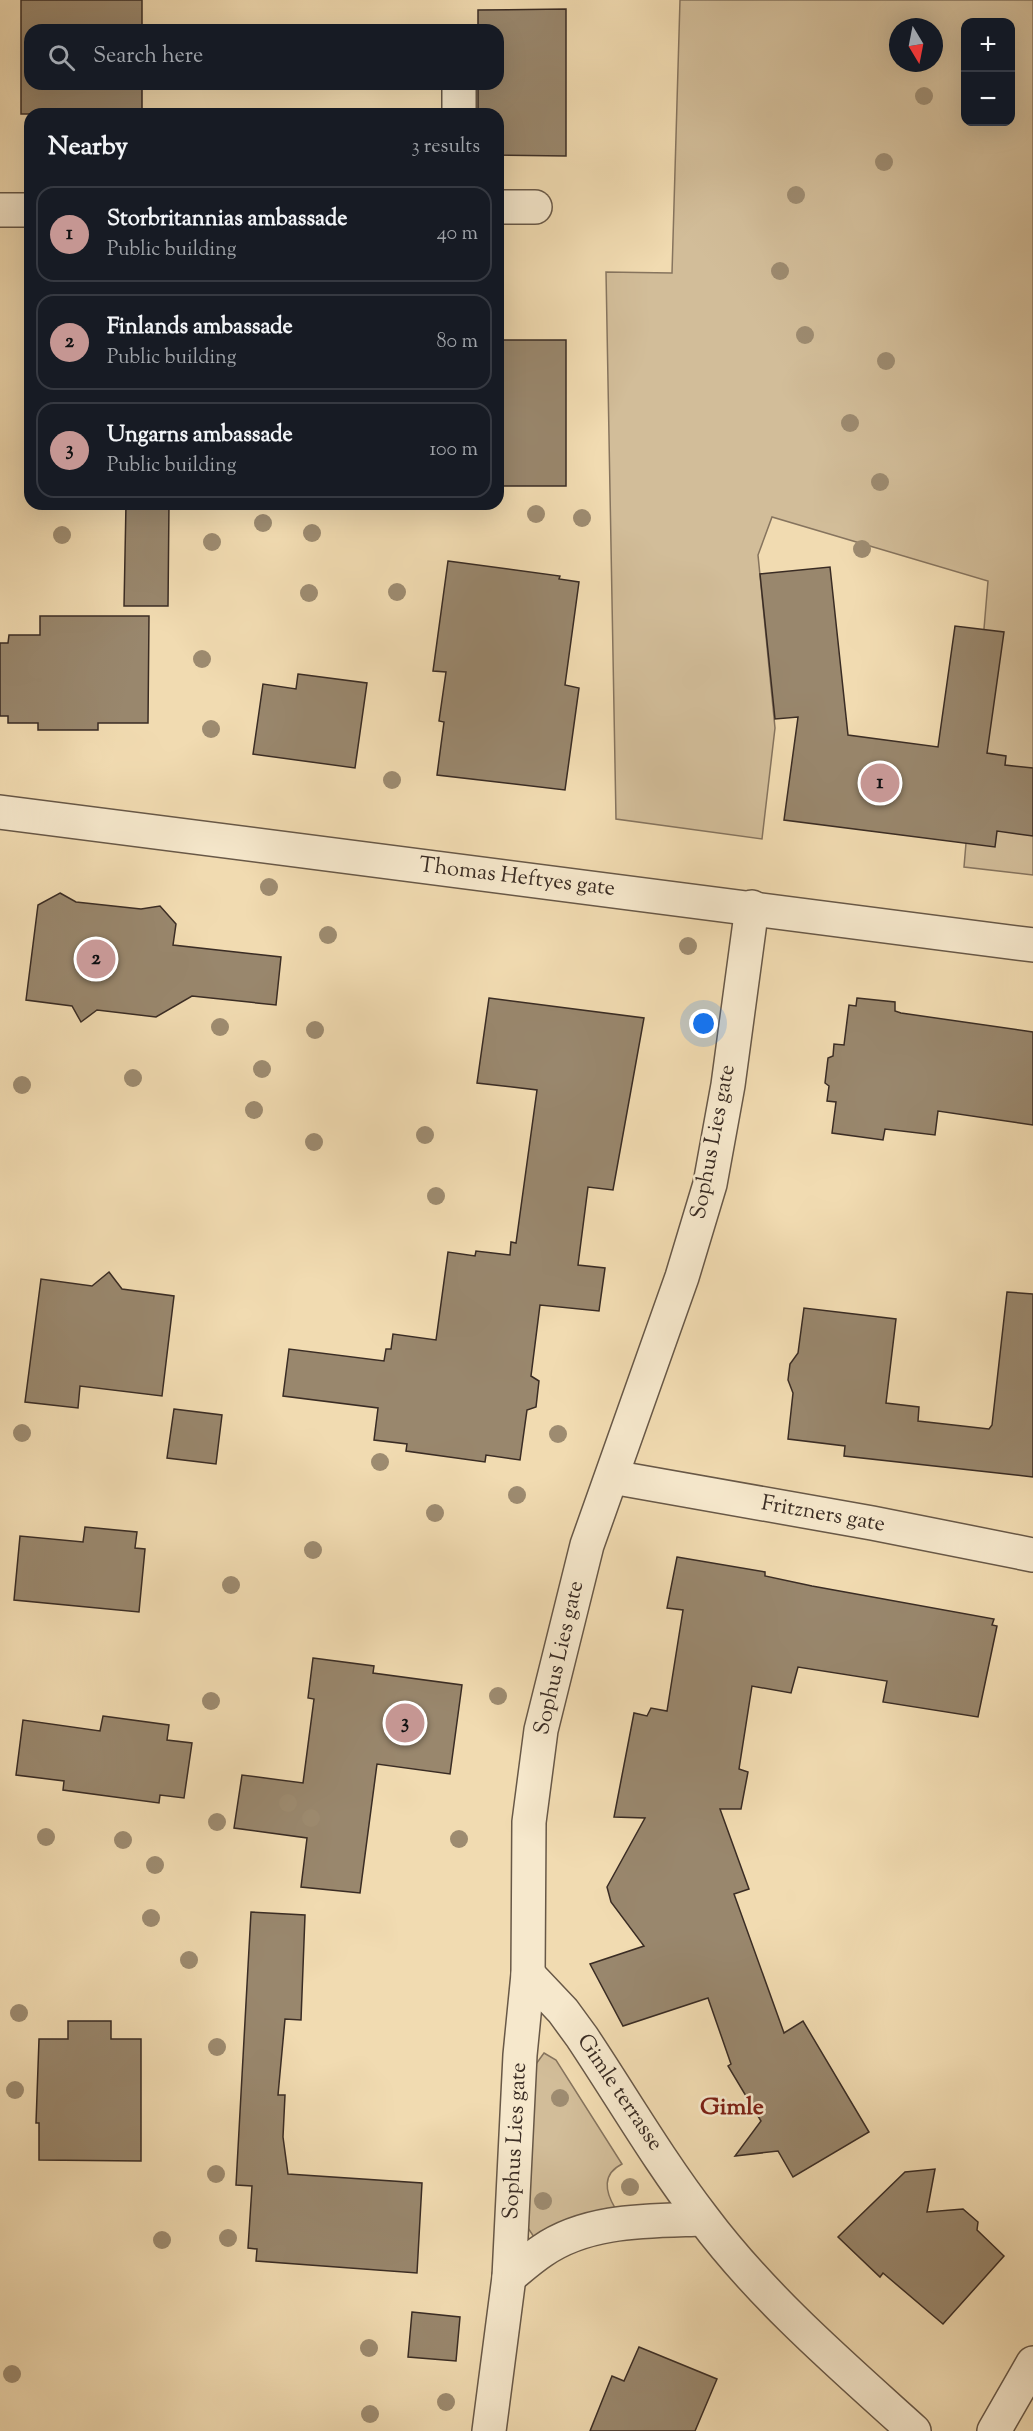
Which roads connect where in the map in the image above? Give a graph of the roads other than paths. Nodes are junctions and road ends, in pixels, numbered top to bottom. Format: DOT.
graph roads {
  1 [pos="459,90"];
  2 [pos="459,108"];
  3 [pos="504,207"];
  4 [pos="535,207"];
  5 [pos="0,210"];
  6 [pos="24,210"];
  7 [pos="0,812"];
  8 [pos="752,907"];
  9 [pos="1033,945"];
  10 [pos="612,1477"];
  11 [pos="1033,1555"];
  12 [pos="528,1974"];
  13 [pos="703,2219"];
  14 [pos="509,2277"];
  15 [pos="1033,2363"];
  16 [pos="489,2431"];
  17 [pos="914,2431"];
  18 [pos="994,2431"];
  1 -- 2 [label="street"];
  3 -- 4 [label="street"];
  5 -- 6 [label="street"];
  7 -- 8 [label="street, Thomas Heftyes gate"];
  8 -- 9 [label="street, Thomas Heftyes gate"];
  8 -- 10 [label="street, Sophus Lies gate"];
  10 -- 11 [label="street, Fritzners gate"];
  10 -- 12 [label="street, Sophus Lies gate"];
  12 -- 13 [label="street, Gimle terrasse"];
  12 -- 14 [label="street, Sophus Lies gate"];
  13 -- 14 [label="street"];
  13 -- 17 [label="street, Gimle terrasse"];
  14 -- 16 [label="street, Sophus Lies gate"];
  15 -- 18 [label="street"];
}
